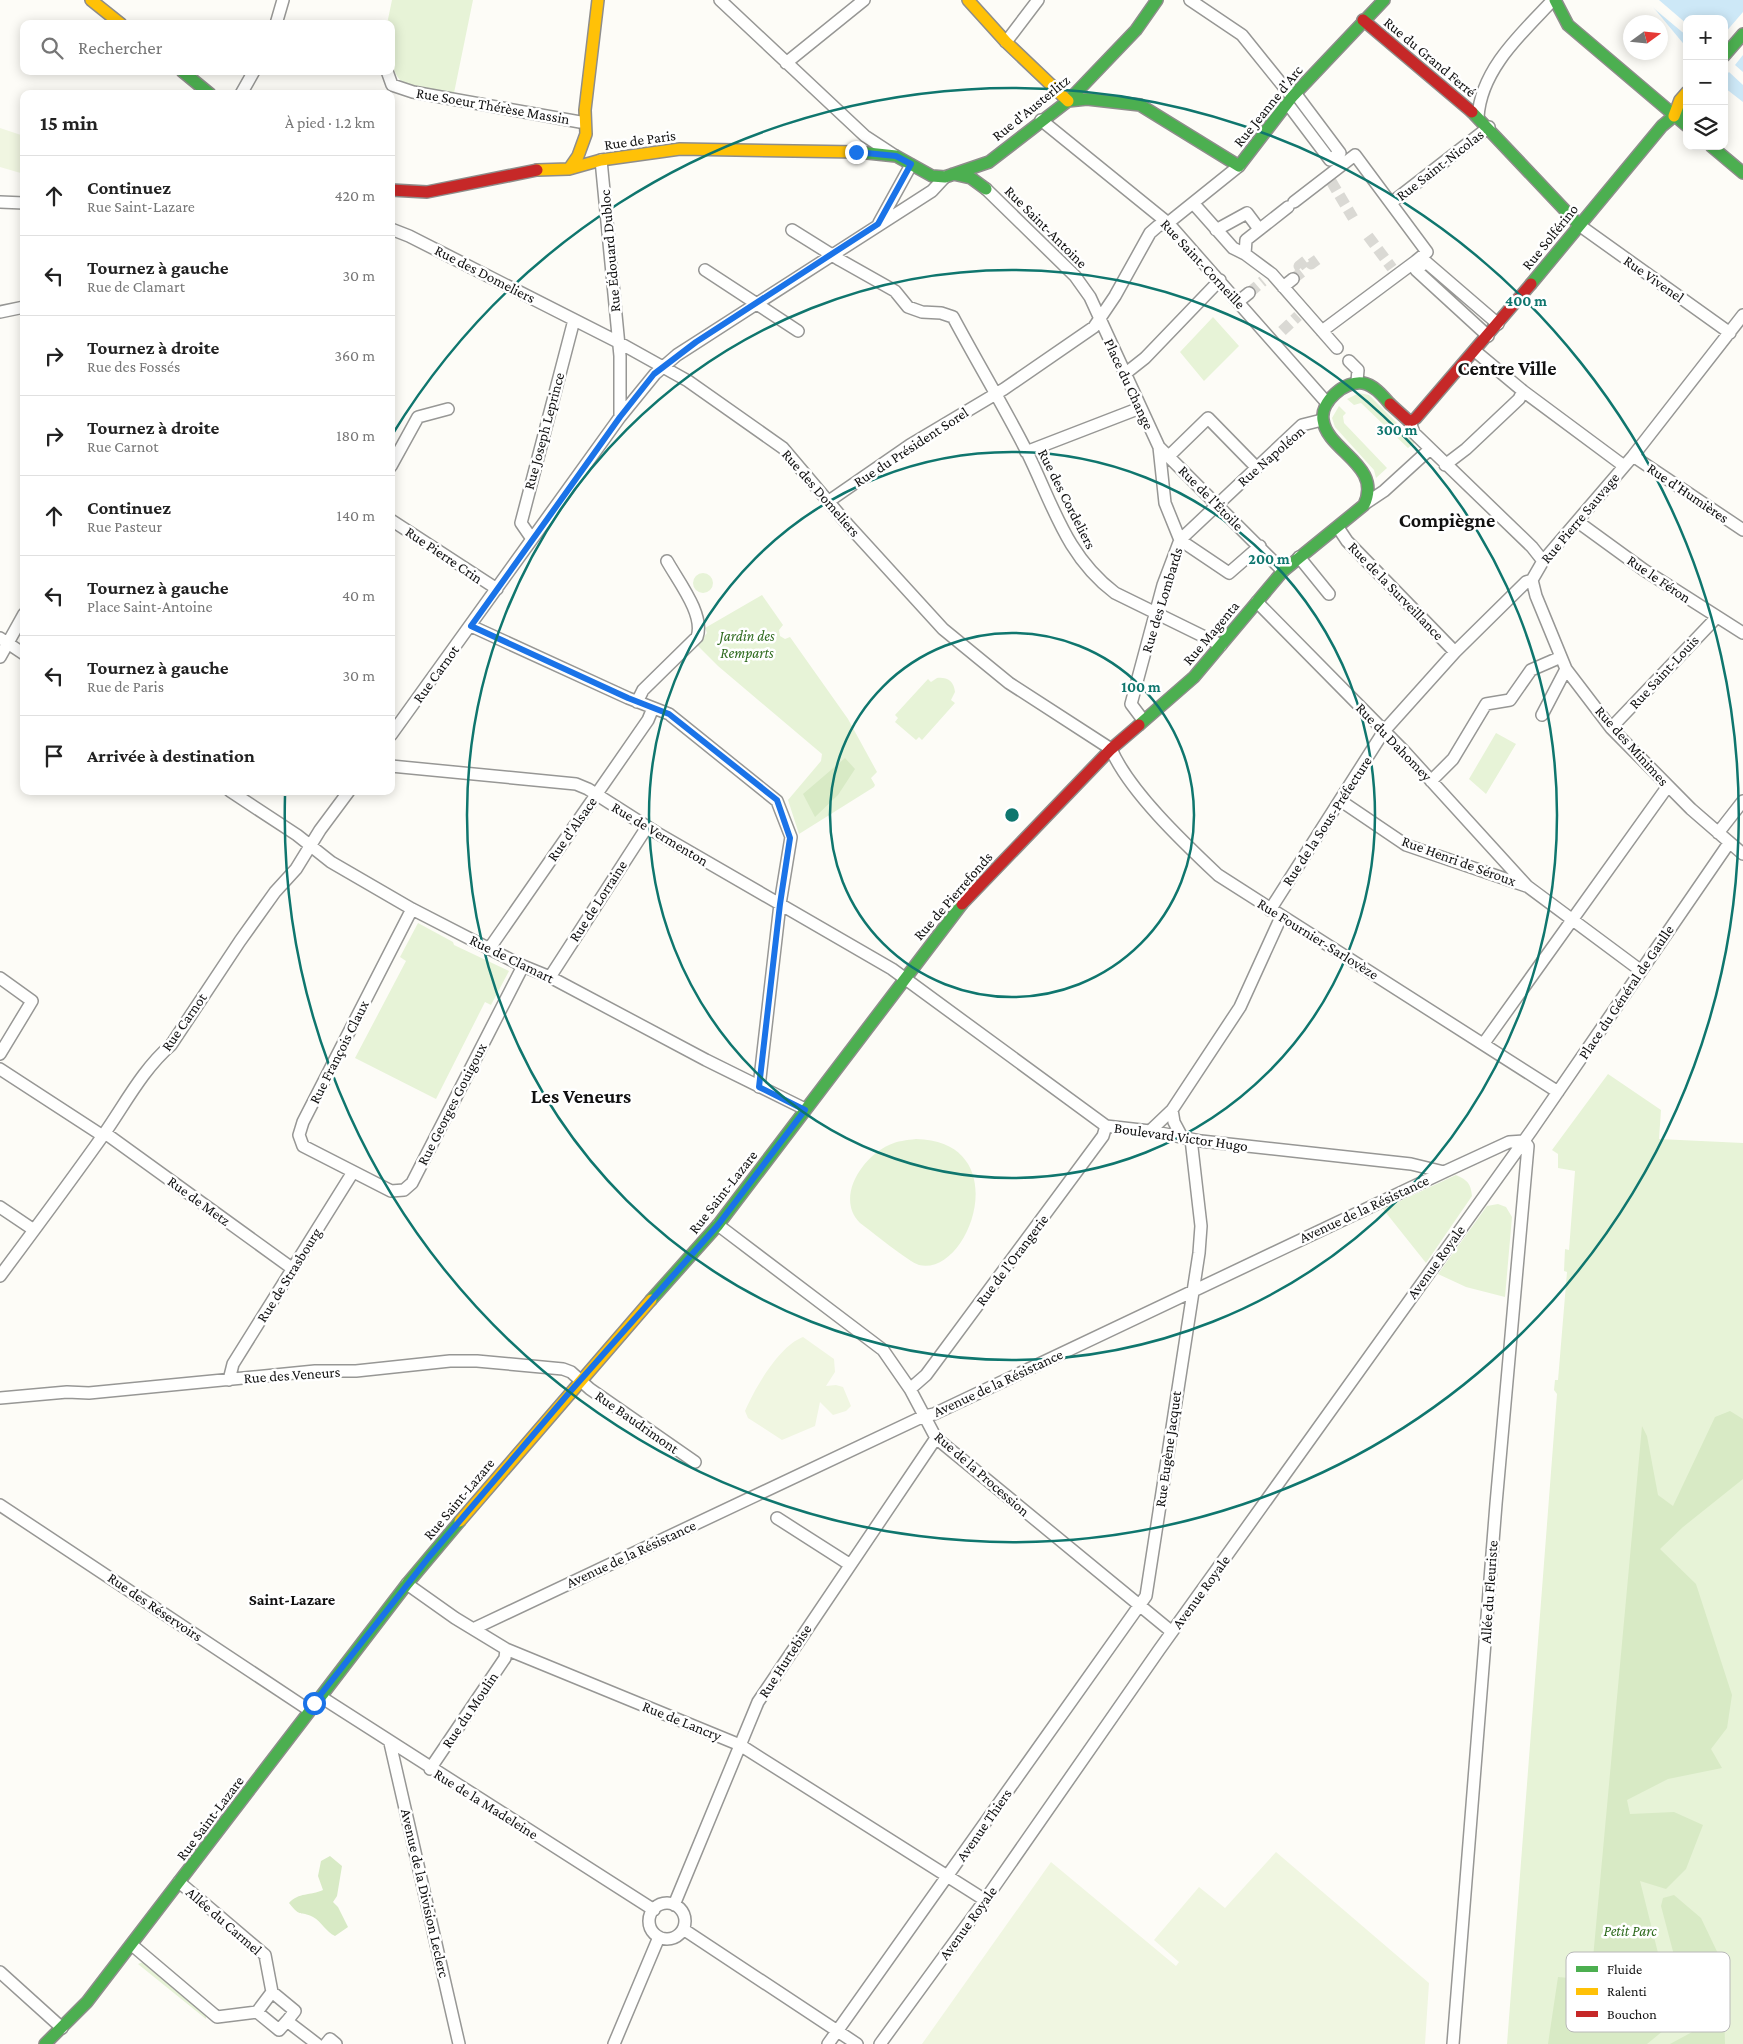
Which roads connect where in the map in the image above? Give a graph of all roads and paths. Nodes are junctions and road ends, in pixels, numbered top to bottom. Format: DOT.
graph roads {
  1 [pos="91,0"];
  2 [pos="283,0"];
  3 [pos="598,0"];
  4 [pos="720,0"];
  5 [pos="864,0"];
  6 [pos="968,0"];
  7 [pos="1038,0"];
  8 [pos="1158,0"];
  9 [pos="1190,0"];
  10 [pos="1384,0"];
  11 [pos="1554,0"];
  12 [pos="117,20"];
  13 [pos="277,20"];
  14 [pos="1363,20"];
  15 [pos="1743,34"];
  16 [pos="1006,42"];
  17 [pos="1728,51"];
  18 [pos="786,63"];
  19 [pos="187,75"];
  20 [pos="252,75"];
  21 [pos="388,75"];
  22 [pos="205,90"];
  23 [pos="243,90"];
  24 [pos="391,90"];
  25 [pos="395,90"];
  26 [pos="1683,97"];
  27 [pos="1292,98"];
  28 [pos="1068,101"];
  29 [pos="586,110"];
  30 [pos="1683,113"];
  31 [pos="1674,116"];
  32 [pos="1478,117"];
  33 [pos="1041,120"];
  34 [pos="580,122"];
  35 [pos="1683,123"];
  36 [pos="1489,127"];
  37 [pos="865,136"];
  38 [pos="581,141"];
  39 [pos="1716,150"];
  40 [pos="856,152"];
  41 [pos="896,156"];
  42 [pos="601,160"];
  43 [pos="1339,161"];
  44 [pos="989,162"];
  45 [pos="911,164"];
  46 [pos="1239,166"];
  47 [pos="543,169"];
  48 [pos="569,169"];
  49 [pos="1743,173"];
  50 [pos="949,176"];
  51 [pos="1331,181"];
  52 [pos="986,189"];
  53 [pos="395,190"];
  54 [pos="1307,192"];
  55 [pos="0,202"];
  56 [pos="20,203"];
  57 [pos="1193,203"];
  58 [pos="1391,203"];
  59 [pos="878,224"];
  60 [pos="1168,224"];
  61 [pos="1579,225"];
  62 [pos="1259,229"];
  63 [pos="792,230"];
  64 [pos="1216,230"];
  65 [pos="395,231"];
  66 [pos="832,254"];
  67 [pos="1244,254"];
  68 [pos="1418,263"];
  69 [pos="705,270"];
  70 [pos="1293,279"];
  71 [pos="1220,280"];
  72 [pos="1283,287"];
  73 [pos="1249,293"];
  74 [pos="1239,301"];
  75 [pos="754,303"];
  76 [pos="20,308"];
  77 [pos="0,312"];
  78 [pos="574,320"];
  79 [pos="1100,321"];
  80 [pos="1498,324"];
  81 [pos="1738,325"];
  82 [pos="798,331"];
  83 [pos="1282,331"];
  84 [pos="1322,331"];
  85 [pos="1488,336"];
  86 [pos="1272,340"];
  87 [pos="618,342"];
  88 [pos="1337,348"];
  89 [pos="1475,351"];
  90 [pos="1349,361"];
  91 [pos="663,366"];
  92 [pos="1126,373"];
  93 [pos="1358,381"];
  94 [pos="1523,391"];
  95 [pos="994,394"];
  96 [pos="1327,403"];
  97 [pos="1140,408"];
  98 [pos="448,409"];
  99 [pos="620,417"];
  100 [pos="1322,420"];
  101 [pos="1410,422"];
  102 [pos="1159,447"];
  103 [pos="1430,449"];
  104 [pos="1026,452"];
  105 [pos="1169,456"];
  106 [pos="1633,456"];
  107 [pos="395,459"];
  108 [pos="1445,465"];
  109 [pos="1624,466"];
  110 [pos="1256,467"];
  111 [pos="829,502"];
  112 [pos="1366,503"];
  113 [pos="1218,504"];
  114 [pos="1578,522"];
  115 [pos="395,523"];
  116 [pos="1339,529"];
  117 [pos="1743,530"];
  118 [pos="532,540"];
  119 [pos="1180,540"];
  120 [pos="1260,546"];
  121 [pos="1300,557"];
  122 [pos="667,561"];
  123 [pos="1543,561"];
  124 [pos="1283,571"];
  125 [pos="1532,580"];
  126 [pos="497,589"];
  127 [pos="1328,594"];
  128 [pos="1256,602"];
  129 [pos="1156,612"];
  130 [pos="1717,617"];
  131 [pos="20,619"];
  132 [pos="471,626"];
  133 [pos="1743,633"];
  134 [pos="4,641"];
  135 [pos="1221,645"];
  136 [pos="20,651"];
  137 [pos="1455,652"];
  138 [pos="0,657"];
  139 [pos="1562,657"];
  140 [pos="1566,669"];
  141 [pos="637,702"];
  142 [pos="653,708"];
  143 [pos="1542,715"];
  144 [pos="1143,720"];
  145 [pos="1611,728"];
  146 [pos="395,730"];
  147 [pos="1384,731"];
  148 [pos="1111,749"];
  149 [pos="395,766"];
  150 [pos="1431,780"];
  151 [pos="1668,786"];
  152 [pos="236,795"];
  153 [pos="346,795"];
  154 [pos="596,795"];
  155 [pos="1341,801"];
  156 [pos="1743,801"];
  157 [pos="647,827"];
  158 [pos="1718,833"];
  159 [pos="1729,843"];
  160 [pos="310,847"];
  161 [pos="1743,854"];
  162 [pos="1527,886"];
  163 [pos="780,904"];
  164 [pos="412,909"];
  165 [pos="1270,910"];
  166 [pos="1281,917"];
  167 [pos="1572,919"];
  168 [pos="489,949"];
  169 [pos="523,966"];
  170 [pos="1640,970"];
  171 [pos="550,977"];
  172 [pos="0,978"];
  173 [pos="904,979"];
  174 [pos="1484,1043"];
  175 [pos="0,1054"];
  176 [pos="0,1069"];
  177 [pos="759,1087"];
  178 [pos="1558,1092"];
  179 [pos="805,1110"];
  180 [pos="1172,1110"];
  181 [pos="1106,1126"];
  182 [pos="1150,1131"];
  183 [pos="104,1134"];
  184 [pos="1187,1138"];
  185 [pos="1524,1141"];
  186 [pos="353,1172"];
  187 [pos="1444,1172"];
  188 [pos="0,1207"];
  189 [pos="718,1225"];
  190 [pos="34,1230"];
  191 [pos="293,1269"];
  192 [pos="0,1276"];
  193 [pos="1192,1291"];
  194 [pos="581,1379"];
  195 [pos="229,1380"];
  196 [pos="910,1389"];
  197 [pos="0,1398"];
  198 [pos="924,1416"];
  199 [pos="936,1438"];
  200 [pos="695,1462"];
  201 [pos="0,1505"];
  202 [pos="776,1518"];
  203 [pos="849,1564"];
  204 [pos="407,1584"];
  205 [pos="1140,1606"];
  206 [pos="474,1629"];
  207 [pos="1172,1632"];
  208 [pos="506,1649"];
  209 [pos="320,1697"];
  210 [pos="309,1710"];
  211 [pos="390,1743"];
  212 [pos="740,1745"];
  213 [pos="430,1769"];
  214 [pos="948,1876"];
  215 [pos="179,1882"];
  216 [pos="985,1900"];
  217 [pos="674,1905"];
  218 [pos="654,1910"];
  219 [pos="683,1929"];
  220 [pos="659,1937"];
  221 [pos="132,1945"];
  222 [pos="0,1972"];
  223 [pos="272,1992"];
  224 [pos="257,2012"];
  225 [pos="287,2021"];
  226 [pos="62,2028"];
  227 [pos="838,2031"];
  228 [pos="45,2044"];
  229 [pos="317,2044"];
  230 [pos="326,2044"];
  231 [pos="336,2044"];
  232 [pos="459,2044"];
  233 [pos="614,2044"];
  234 [pos="828,2044"];
  235 [pos="857,2044"];
  236 [pos="880,2044"];
  237 [pos="1454,2044"];
  1 -- 12 [label="main road"];
  2 -- 13 [label="street"];
  3 -- 29 [label="main road"];
  4 -- 18 [label="street"];
  5 -- 18 [label="street"];
  6 -- 16 [label="main road"];
  7 -- 16 [label="street"];
  8 -- 28 [label="main road, Rue d'Austerlitz"];
  9 -- 27 [label="street"];
  10 -- 14 [label="main road, Rue Jeanne d'Arc"];
  11 -- 31 [label="main road"];
  11 -- 32 [label="street, Rue Saint-Nicolas"];
  14 -- 27 [label="main road, Rue Jeanne d'Arc"];
  14 -- 32 [label="main road, Rue du Grand Ferré"];
  15 -- 17 [label="main road"];
  16 -- 28 [label="main road"];
  18 -- 37 [label="street"];
  19 -- 22 [label="main road"];
  20 -- 23 [label="street"];
  21 -- 24 [label="street, Rue Soeur Thérèse Massin"];
  25 -- 34 [label="street, Rue Soeur Thérèse Massin"];
  26 -- 31 [label="main road, Rue Solférino"];
  27 -- 43 [label="street"];
  27 -- 46 [label="main road, Rue Jeanne d'Arc"];
  28 -- 33 [label="main road, Rue d'Austerlitz"];
  28 -- 46 [label="main road"];
  29 -- 34 [label="main road"];
  29 -- 38 [label="main road"];
  30 -- 31 [label="main road, Rue Solférino"];
  31 -- 35 [label="main road"];
  31 -- 61 [label="main road, Rue Solférino"];
  32 -- 36 [label="main road, Rue du Grand Ferré"];
  33 -- 44 [label="main road, Rue d'Austerlitz"];
  33 -- 60 [label="street, Rue Saint-Corneille"];
  34 -- 38 [label="main road"];
  36 -- 58 [label="street, Rue Saint-Nicolas"];
  36 -- 61 [label="main road, Rue du Grand Ferré"];
  37 -- 40 [label="street"];
  37 -- 41 [label="street"];
  38 -- 42 [label="main road"];
  38 -- 47 [label="main road"];
  38 -- 48 [label="main road"];
  39 -- 49 [label="main road"];
  40 -- 41 [label="main road, Rue de Paris"];
  40 -- 42 [label="main road, Rue de Paris"];
  41 -- 45 [label="main road"];
  42 -- 48 [label="main road, Rue de Paris"];
  42 -- 87 [label="street, Rue Édouard Dubloc"];
  43 -- 54 [label="street"];
  43 -- 58 [label="street"];
  44 -- 50 [label="main road, Rue d'Austerlitz"];
  44 -- 52 [label="main road"];
  45 -- 50 [label="main road"];
  45 -- 59 [label="street"];
  46 -- 57 [label="street, Rue Jeanne d'Arc"];
  47 -- 48 [label="main road, Rue de Paris"];
  47 -- 53 [label="main road, Rue de Paris"];
  50 -- 52 [label="main road, Rue Saint-Antoine"];
  50 -- 59 [label="street, Rue Carnot"];
  51 -- 54 [label="street"];
  52 -- 79 [label="street, Rue Saint-Antoine"];
  54 -- 62 [label="street"];
  55 -- 56 [label="street"];
  57 -- 60 [label="street, Rue Jeanne d'Arc"];
  57 -- 64 [label="street"];
  58 -- 68 [label="street"];
  59 -- 66 [label="street, Rue Carnot"];
  60 -- 71 [label="street, Rue Saint-Corneille"];
  60 -- 79 [label="street, Rue Jeanne d'Arc"];
  61 -- 80 [label="main road, Rue Solférino"];
  61 -- 81 [label="street, Rue Vivenel"];
  62 -- 64 [label="street"];
  62 -- 67 [label="street"];
  63 -- 66 [label="street"];
  64 -- 67 [label="street"];
  65 -- 78 [label="street, Rue des Domeliers"];
  66 -- 75 [label="street, Rue Carnot"];
  66 -- 95 [label="street, Rue des Cordeliers"];
  67 -- 72 [label="street"];
  68 -- 80 [label="street"];
  68 -- 84 [label="street"];
  68 -- 85 [label="street"];
  69 -- 75 [label="street"];
  70 -- 72 [label="street"];
  71 -- 74 [label="street, Rue Saint-Corneille"];
  71 -- 92 [label="street"];
  72 -- 84 [label="street"];
  73 -- 74 [label="street"];
  74 -- 86 [label="street, Rue Saint-Corneille"];
  75 -- 82 [label="street"];
  75 -- 91 [label="street, Rue Carnot"];
  76 -- 77 [label="street"];
  78 -- 87 [label="street, Rue des Domeliers"];
  78 -- 118 [label="street, Rue Joseph Leprince"];
  79 -- 92 [label="street, Place du Change"];
  79 -- 95 [label="street, Rue du Président Sorel"];
  80 -- 85 [label="main road, Rue Solférino"];
  81 -- 106 [label="street, Rue Pierre Sauvage"];
  83 -- 86 [label="street"];
  84 -- 88 [label="street"];
  85 -- 89 [label="main road, Rue Solférino"];
  86 -- 96 [label="street, Rue Saint-Corneille"];
  87 -- 91 [label="street, Rue des Domeliers"];
  87 -- 99 [label="street"];
  89 -- 94 [label="street"];
  89 -- 101 [label="main road, Rue Solférino"];
  90 -- 93 [label="street"];
  91 -- 99 [label="street, Rue Carnot"];
  91 -- 111 [label="street, Rue des Domeliers"];
  92 -- 97 [label="street, Place du Change"];
  93 -- 96 [label="main road"];
  93 -- 101 [label="main road"];
  94 -- 108 [label="street"];
  94 -- 109 [label="street"];
  95 -- 104 [label="street, Rue des Cordeliers"];
  95 -- 111 [label="street, Rue du Président Sorel"];
  96 -- 100 [label="main road"];
  97 -- 102 [label="street, Place du Change"];
  97 -- 104 [label="street"];
  98 -- 107 [label="street"];
  99 -- 118 [label="street, Rue Carnot"];
  100 -- 110 [label="street, Rue Napoléon"];
  100 -- 112 [label="main road"];
  101 -- 103 [label="street"];
  102 -- 105 [label="street, Rue de l'Étoile"];
  102 -- 119 [label="street, Rue des Lombards"];
  103 -- 108 [label="street"];
  103 -- 112 [label="street"];
  104 -- 129 [label="street, Rue des Cordeliers"];
  105 -- 110 [label="street"];
  105 -- 113 [label="street, Rue de l'Étoile"];
  106 -- 109 [label="street, Rue Pierre Sauvage"];
  106 -- 117 [label="street, Rue d'Humières"];
  108 -- 123 [label="street"];
  109 -- 114 [label="street, Rue Pierre Sauvage"];
  110 -- 113 [label="street, Rue Napoléon"];
  111 -- 148 [label="street, Rue des Domeliers"];
  112 -- 116 [label="main road, Rue Magenta"];
  113 -- 119 [label="street, Rue Napoléon"];
  113 -- 120 [label="street, Rue de l'Étoile"];
  114 -- 123 [label="street, Rue Pierre Sauvage"];
  114 -- 130 [label="street, Rue le Féron"];
  115 -- 126 [label="street, Rue Pierre Crin"];
  116 -- 121 [label="main road, Rue Magenta"];
  116 -- 137 [label="street, Rue de la Surveillance"];
  118 -- 126 [label="street, Rue Carnot"];
  119 -- 120 [label="street"];
  119 -- 129 [label="street, Rue des Lombards"];
  120 -- 124 [label="street, Rue de l'Étoile"];
  121 -- 124 [label="main road, Rue Magenta"];
  121 -- 127 [label="street"];
  122 -- 141 [label="street"];
  123 -- 125 [label="street, Rue Pierre Sauvage"];
  124 -- 128 [label="main road, Rue Magenta"];
  125 -- 137 [label="street, Rue Pierre Sauvage"];
  125 -- 139 [label="street, Rue des Minimes"];
  126 -- 132 [label="street, Rue Carnot"];
  128 -- 135 [label="main road, Rue Magenta"];
  128 -- 147 [label="street, Rue du Dahomey"];
  129 -- 135 [label="street, Rue des Cordeliers"];
  129 -- 144 [label="street, Rue des Lombards"];
  130 -- 133 [label="street, Rue le Féron"];
  130 -- 145 [label="street, Rue Saint-Louis"];
  131 -- 134 [label="street"];
  132 -- 141 [label="street"];
  132 -- 146 [label="street, Rue Carnot"];
  134 -- 136 [label="street"];
  134 -- 138 [label="street"];
  135 -- 144 [label="main road, Rue Magenta"];
  137 -- 147 [label="street, Rue Pierre Sauvage"];
  139 -- 140 [label="street, Rue des Minimes"];
  139 -- 150 [label="street"];
  140 -- 143 [label="street"];
  140 -- 145 [label="street, Rue des Minimes"];
  141 -- 142 [label="street"];
  142 -- 154 [label="street, Rue d'Alsace"];
  142 -- 163 [label="street"];
  144 -- 148 [label="main road, Rue Magenta"];
  145 -- 151 [label="street, Rue des Minimes"];
  147 -- 150 [label="street, Rue du Dahomey"];
  147 -- 155 [label="street, Rue de la Sous-Préfecture"];
  148 -- 165 [label="street, Rue Fournier-Sarlovèze"];
  148 -- 173 [label="main road, Rue de Pierrefonds"];
  149 -- 154 [label="street, Rue de Vermenton"];
  150 -- 162 [label="street, Rue du Dahomey"];
  151 -- 158 [label="street, Rue des Minimes"];
  151 -- 167 [label="street"];
  152 -- 160 [label="street, Rue de Clamart"];
  153 -- 160 [label="street, Rue Carnot"];
  154 -- 157 [label="street, Rue de Vermenton"];
  154 -- 168 [label="street, Rue d'Alsace"];
  155 -- 162 [label="street, Rue Henri de Séroux"];
  155 -- 165 [label="street, Rue de la Sous-Préfecture"];
  156 -- 158 [label="street"];
  157 -- 163 [label="street, Rue de Vermenton"];
  157 -- 171 [label="street, Rue de Lorraine"];
  158 -- 159 [label="street, Rue des Minimes"];
  159 -- 161 [label="street, Rue des Minimes"];
  159 -- 170 [label="street, Place du Général de Gaulle"];
  160 -- 164 [label="street, Rue de Clamart"];
  160 -- 183 [label="street, Rue Carnot"];
  162 -- 167 [label="street"];
  163 -- 173 [label="street, Rue de Vermenton"];
  163 -- 177 [label="street"];
  164 -- 168 [label="street, Rue de Clamart"];
  164 -- 186 [label="street, Rue François Claux"];
  165 -- 166 [label="street, Rue Fournier-Sarlovèze"];
  166 -- 174 [label="street, Rue Fournier-Sarlovèze"];
  166 -- 180 [label="street"];
  167 -- 170 [label="street"];
  167 -- 174 [label="street"];
  168 -- 169 [label="street, Rue de Clamart"];
  169 -- 171 [label="street, Rue de Clamart"];
  169 -- 186 [label="street, Rue Georges Gouigoux"];
  170 -- 178 [label="street, Place du Général de Gaulle"];
  171 -- 177 [label="street, Rue de Clamart"];
  172 -- 175 [label="street"];
  173 -- 179 [label="main road, Rue Saint-Lazare"];
  173 -- 181 [label="street, Boulevard Victor Hugo"];
  174 -- 178 [label="street, Rue Fournier-Sarlovèze"];
  176 -- 183 [label="street, Rue de Metz"];
  177 -- 179 [label="street, Rue de Clamart"];
  178 -- 185 [label="street, Place du Général de Gaulle"];
  179 -- 189 [label="main road, Rue Saint-Lazare"];
  180 -- 182 [label="street"];
  180 -- 184 [label="street"];
  181 -- 182 [label="street, Boulevard Victor Hugo"];
  181 -- 196 [label="street, Rue de l'Orangerie"];
  182 -- 184 [label="street, Boulevard Victor Hugo"];
  183 -- 190 [label="street, Rue Carnot"];
  183 -- 191 [label="street, Rue de Metz"];
  184 -- 187 [label="street, Boulevard Victor Hugo"];
  184 -- 193 [label="street"];
  185 -- 187 [label="street, Avenue de la Résistance"];
  185 -- 207 [label="street, Avenue Royale"];
  185 -- 237 [label="street, Allée du Fleuriste"];
  186 -- 191 [label="street, Rue de Strasbourg"];
  187 -- 193 [label="street, Avenue de la Résistance"];
  188 -- 190 [label="street"];
  189 -- 194 [label="main road, Rue Saint-Lazare"];
  189 -- 196 [label="street, Rue de la Procession"];
  190 -- 192 [label="street, Rue Carnot"];
  191 -- 195 [label="street, Rue de Strasbourg"];
  193 -- 198 [label="street, Avenue de la Résistance"];
  193 -- 205 [label="street, Rue Eugène Jacquet"];
  194 -- 195 [label="street, Rue des Veneurs"];
  194 -- 200 [label="street, Rue Baudrimont"];
  194 -- 204 [label="main road, Rue Saint-Lazare"];
  195 -- 197 [label="street, Rue des Veneurs"];
  196 -- 198 [label="street, Rue de la Procession"];
  198 -- 199 [label="street, Rue de la Procession"];
  198 -- 206 [label="street, Avenue de la Résistance"];
  199 -- 203 [label="street, Rue Hurtebise"];
  199 -- 205 [label="street, Rue de la Procession"];
  201 -- 210 [label="street, Rue des Réservoirs"];
  202 -- 203 [label="street"];
  203 -- 212 [label="street, Rue Hurtebise"];
  204 -- 206 [label="street, Rue de Lancry"];
  204 -- 209 [label="main road, Rue Saint-Lazare"];
  205 -- 207 [label="street, Rue de la Procession"];
  205 -- 214 [label="street, Avenue Thiers"];
  206 -- 208 [label="street, Rue de Lancry"];
  207 -- 216 [label="street, Avenue Royale"];
  208 -- 212 [label="street, Rue de Lancry"];
  208 -- 213 [label="street, Rue du Moulin"];
  209 -- 210 [label="main road, Rue Saint-Lazare"];
  209 -- 211 [label="street, Rue de la Madeleine"];
  210 -- 215 [label="main road, Rue Saint-Lazare"];
  211 -- 213 [label="street, Rue de la Madeleine"];
  211 -- 232 [label="street, Avenue de la Division Leclerc"];
  212 -- 214 [label="street, Rue de Lancry"];
  212 -- 217 [label="street, Rue Hurtebise"];
  213 -- 218 [label="street, Rue de la Madeleine"];
  214 -- 216 [label="street, Rue de Lancry"];
  214 -- 227 [label="street, Avenue Thiers"];
  215 -- 221 [label="main road, Rue Saint-Lazare"];
  215 -- 223 [label="street, Allée du Carmel"];
  216 -- 236 [label="street, Avenue Royale"];
  217 -- 218 [label="street"];
  217 -- 219 [label="street"];
  218 -- 220 [label="street"];
  219 -- 220 [label="street"];
  219 -- 227 [label="street"];
  220 -- 233 [label="street"];
  221 -- 224 [label="street"];
  221 -- 226 [label="main road, Rue Saint-Lazare"];
  222 -- 226 [label="street"];
  223 -- 224 [label="street"];
  223 -- 225 [label="street"];
  224 -- 225 [label="street"];
  225 -- 229 [label="street"];
  226 -- 228 [label="main road, Rue Saint-Lazare"];
  227 -- 234 [label="street, Avenue Thiers"];
  227 -- 235 [label="street"];
  230 -- 231 [label="street"];
}
